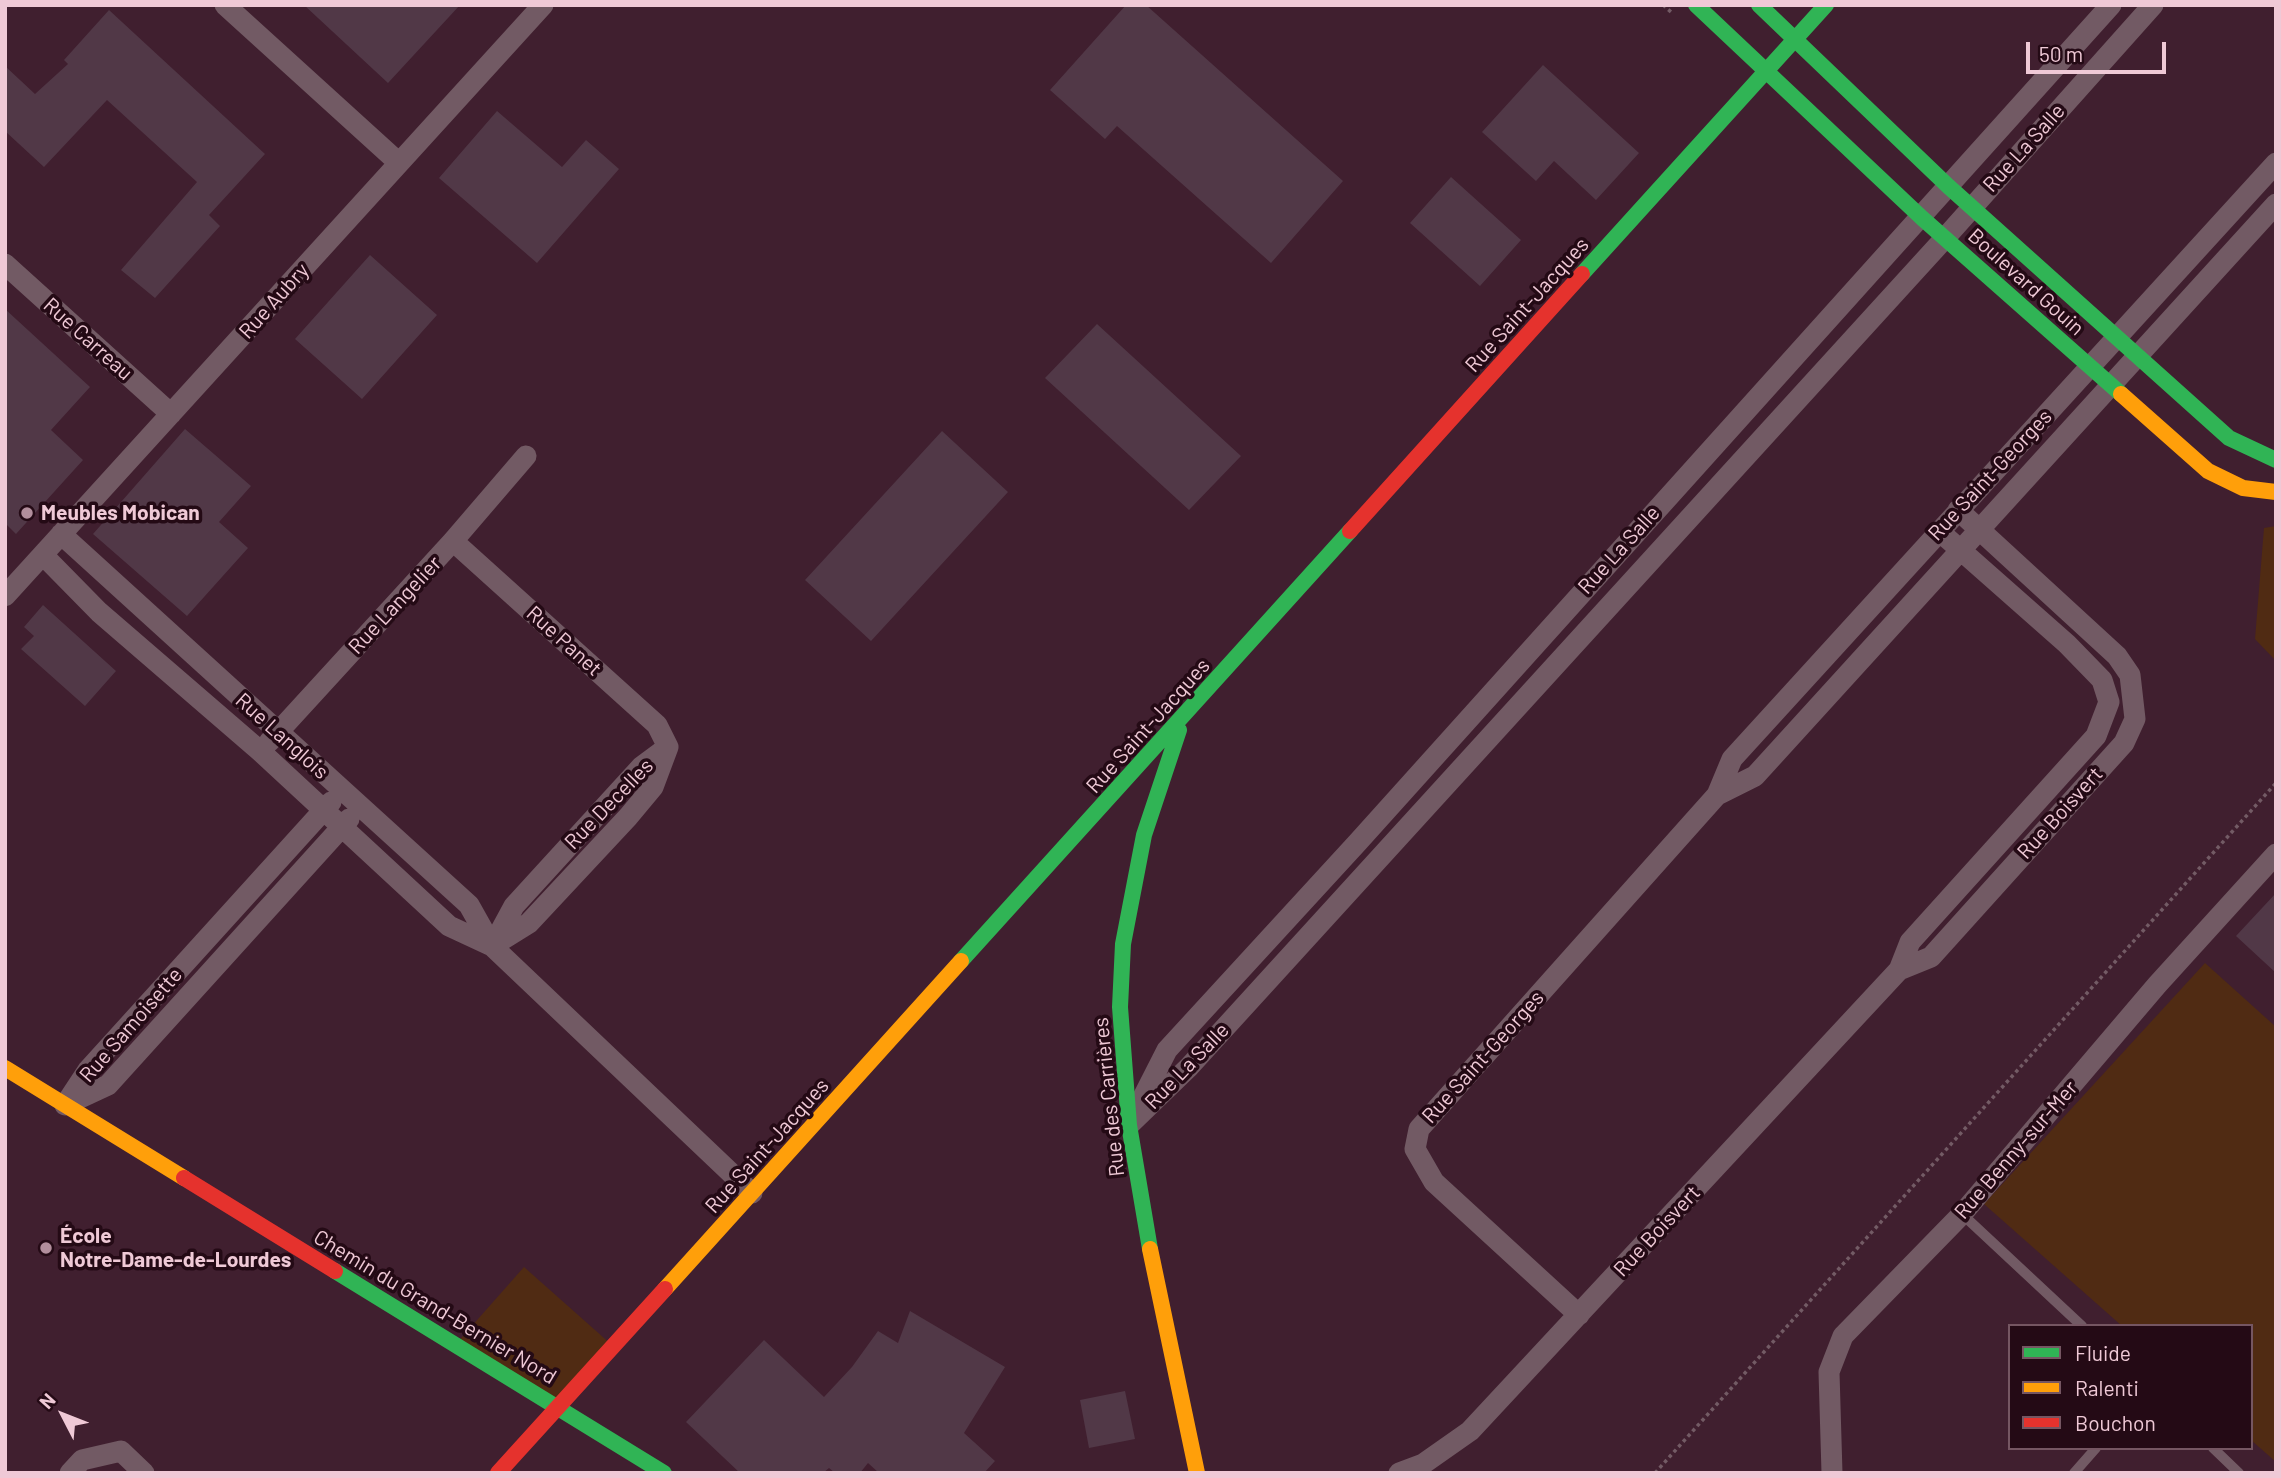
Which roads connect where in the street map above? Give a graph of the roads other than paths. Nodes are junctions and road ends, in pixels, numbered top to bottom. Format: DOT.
graph roads {
  1 [pos="225,5"];
  2 [pos="543,5"];
  3 [pos="1696,5"];
  4 [pos="1759,5"];
  5 [pos="1826,5"];
  6 [pos="2111,5"];
  7 [pos="2153,5"];
  8 [pos="1795,40"];
  9 [pos="1766,72"];
  10 [pos="399,163"];
  11 [pos="2276,163"];
  12 [pos="1948,186"];
  13 [pos="2276,204"];
  14 [pos="1971,206"];
  15 [pos="1922,218"];
  16 [pos="1945,239"];
  17 [pos="5,264"];
  18 [pos="2117,337"];
  19 [pos="2138,356"];
  20 [pos="2090,367"];
  21 [pos="2111,386"];
  22 [pos="1760,394"];
  23 [pos="171,414"];
  24 [pos="1783,415"];
  25 [pos="526,456"];
  26 [pos="2276,460"];
  27 [pos="2276,492"];
  28 [pos="1958,510"];
  29 [pos="1939,531"];
  30 [pos="1981,531"];
  31 [pos="61,534"];
  32 [pos="453,541"];
  33 [pos="1962,552"];
  34 [pos="43,555"];
  35 [pos="5,596"];
  36 [pos="1561,614"];
  37 [pos="1584,635"];
  38 [pos="2133,697"];
  39 [pos="2109,702"];
  40 [pos="1183,719"];
  41 [pos="277,733"];
  42 [pos="668,747"];
  43 [pos="260,751"];
  44 [pos="342,790"];
  45 [pos="1717,795"];
  46 [pos="360,808"];
  47 [pos="323,811"];
  48 [pos="341,828"];
  49 [pos="1358,842"];
  50 [pos="2276,854"];
  51 [pos="1377,859"];
  52 [pos="492,946"];
  53 [pos="1899,970"];
  54 [pos="5,1068"];
  55 [pos="65,1105"];
  56 [pos="1129,1125"];
  57 [pos="752,1193"];
  58 [pos="1962,1214"];
  59 [pos="1579,1315"];
  60 [pos="2080,1324"];
  61 [pos="558,1407"];
  62 [pos="2094,1450"];
  63 [pos="2215,1450"];
  64 [pos="71,1473"];
  65 [pos="144,1473"];
  66 [pos="498,1473"];
  67 [pos="664,1473"];
  68 [pos="1197,1473"];
  69 [pos="1399,1473"];
  70 [pos="1832,1473"];
  71 [pos="2074,1473"];
  72 [pos="2239,1473"];
  1 -- 10 [label="street"];
  2 -- 10 [label="street, Rue Aubry"];
  3 -- 9 [label="main road, Boulevard Gouin"];
  4 -- 8 [label="main road, Boulevard Gouin"];
  5 -- 8 [label="main road, Rue Saint-Jacques"];
  6 -- 12 [label="street, Rue La Salle"];
  7 -- 14 [label="street, Rue La Salle"];
  8 -- 9 [label="main road, Rue Saint-Jacques"];
  8 -- 12 [label="main road, Boulevard Gouin"];
  9 -- 15 [label="main road, Boulevard Gouin"];
  9 -- 40 [label="main road, Rue Saint-Jacques"];
  10 -- 23 [label="street, Rue Aubry"];
  11 -- 18 [label="street, Rue Saint-Georges"];
  12 -- 14 [label="main road, Boulevard Gouin"];
  12 -- 15 [label="street, Rue La Salle"];
  13 -- 19 [label="street, Rue Saint-Georges"];
  14 -- 16 [label="street, Rue La Salle"];
  14 -- 18 [label="main road, Boulevard Gouin"];
  15 -- 16 [label="main road, Boulevard Gouin"];
  15 -- 22 [label="street, Rue La Salle"];
  16 -- 20 [label="main road, Boulevard Gouin"];
  16 -- 24 [label="street, Rue La Salle"];
  17 -- 23 [label="street, Rue Carreau"];
  18 -- 19 [label="main road, Boulevard Gouin"];
  18 -- 20 [label="street, Rue Saint-Georges"];
  19 -- 21 [label="street, Rue Saint-Georges"];
  19 -- 26 [label="main road, Boulevard Gouin"];
  20 -- 21 [label="main road, Boulevard Gouin"];
  20 -- 28 [label="street, Rue Saint-Georges"];
  21 -- 27 [label="main road, Boulevard Gouin"];
  21 -- 30 [label="street, Rue Saint-Georges"];
  22 -- 24 [label="street"];
  22 -- 36 [label="street, Rue La Salle"];
  23 -- 31 [label="street, Rue Aubry"];
  24 -- 37 [label="street, Rue La Salle"];
  25 -- 32 [label="street, Rue Langelier"];
  28 -- 29 [label="street, Rue Saint-Georges"];
  28 -- 30 [label="street, Rue Boisvert"];
  29 -- 33 [label="street"];
  29 -- 45 [label="street, Rue Saint-Georges"];
  30 -- 33 [label="street, Rue Saint-Georges"];
  30 -- 38 [label="street, Rue Boisvert"];
  31 -- 34 [label="street, Rue Aubry"];
  31 -- 41 [label="street, Rue Langlois"];
  32 -- 41 [label="street, Rue Langelier"];
  32 -- 42 [label="street, Rue Panet"];
  33 -- 39 [label="street"];
  33 -- 45 [label="street, Rue Saint-Georges"];
  34 -- 35 [label="street, Rue Aubry"];
  34 -- 43 [label="street, Rue Langlois"];
  36 -- 37 [label="street, Rue La Salle"];
  36 -- 49 [label="street, Rue La Salle"];
  37 -- 51 [label="street, Rue La Salle"];
  38 -- 39 [label="street"];
  38 -- 53 [label="street, Rue Boisvert"];
  39 -- 53 [label="street, Rue Boisvert"];
  40 -- 56 [label="main road, Rue des Carrières"];
  40 -- 57 [label="main road, Rue Saint-Jacques"];
  41 -- 43 [label="street, Rue Langelier"];
  41 -- 44 [label="street, Rue Langlois"];
  42 -- 52 [label="street, Rue Decelles"];
  43 -- 47 [label="street, Rue Langlois"];
  44 -- 46 [label="street, Rue Langlois"];
  44 -- 47 [label="street, Rue Samoisette"];
  45 -- 59 [label="street, Rue Saint-Georges"];
  46 -- 48 [label="street, Rue Samoisette"];
  46 -- 52 [label="street, Rue Langlois"];
  47 -- 48 [label="street, Rue Langlois"];
  47 -- 55 [label="street, Rue Samoisette"];
  48 -- 52 [label="street, Rue Langlois"];
  48 -- 55 [label="street, Rue Samoisette"];
  49 -- 51 [label="street"];
  49 -- 56 [label="street, Rue La Salle"];
  50 -- 58 [label="street, Rue Benny-sur-Mer"];
  51 -- 56 [label="street, Rue La Salle"];
  52 -- 57 [label="street, Rue Langlois"];
  53 -- 59 [label="street, Rue Boisvert"];
  54 -- 55 [label="main road, Chemin du Grand-Bernier Nord"];
  55 -- 61 [label="main road, Chemin du Grand-Bernier Nord"];
  56 -- 68 [label="main road, Rue des Carrières"];
  57 -- 61 [label="main road, Rue Saint-Jacques"];
  58 -- 60 [label="lane"];
  58 -- 70 [label="street, Rue Benny-sur-Mer"];
  59 -- 69 [label="street, Rue Boisvert"];
  61 -- 66 [label="main road, Rue Saint-Jacques"];
  61 -- 67 [label="main road, Chemin du Grand-Bernier Nord"];
  62 -- 71 [label="lane"];
  63 -- 72 [label="lane"];
  64 -- 65 [label="street"];
}
